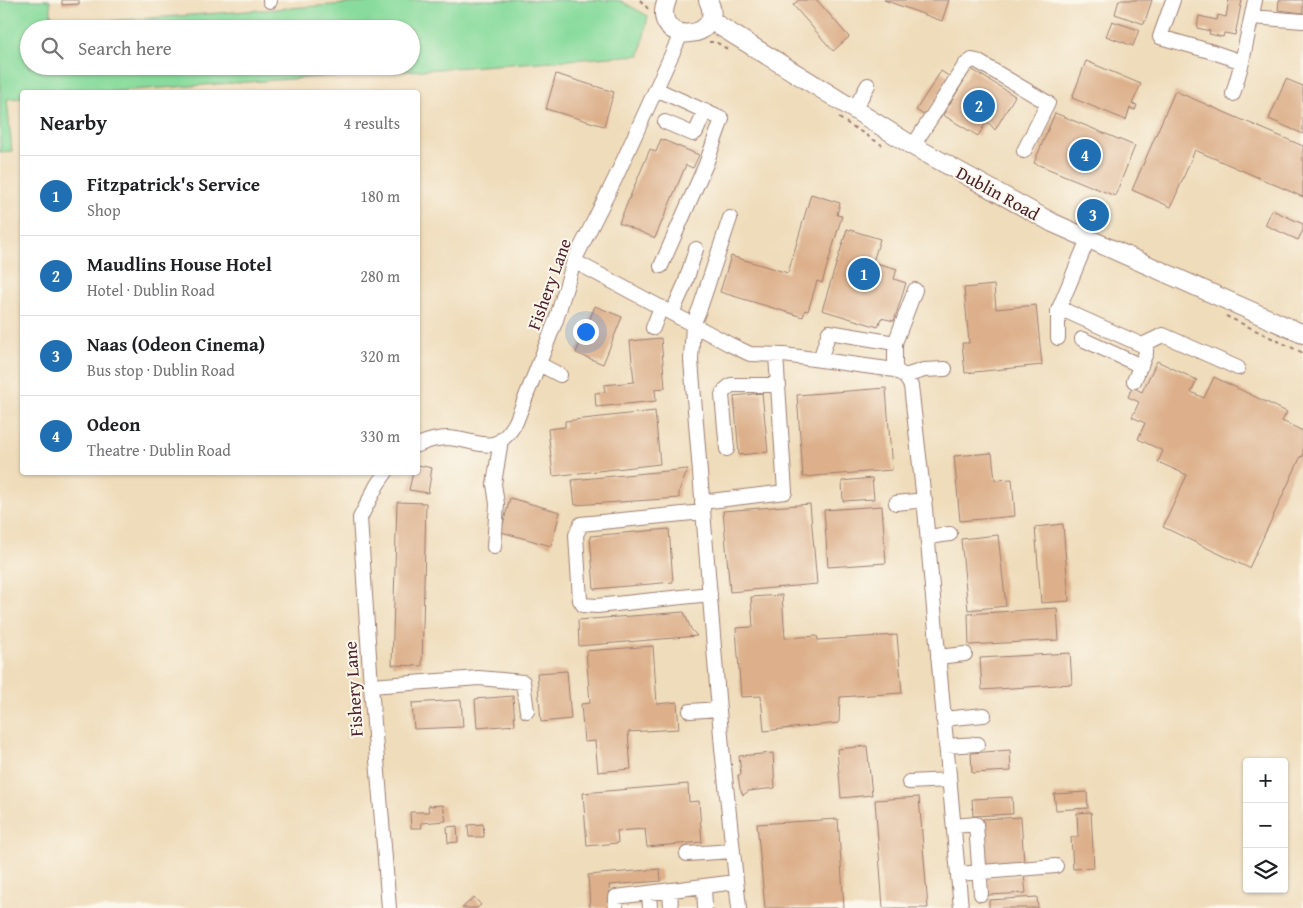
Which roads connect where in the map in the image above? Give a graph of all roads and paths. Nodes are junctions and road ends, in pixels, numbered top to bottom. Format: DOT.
graph roads {
  1 [pos="640,0"];
  2 [pos="667,0"];
  3 [pos="708,0"];
  4 [pos="1173,0"];
  5 [pos="1255,0"];
  6 [pos="652,12"];
  7 [pos="1252,17"];
  8 [pos="710,20"];
  9 [pos="1303,21"];
  10 [pos="681,34"];
  11 [pos="708,42"];
  12 [pos="733,52"];
  13 [pos="1242,62"];
  14 [pos="868,85"];
  15 [pos="656,88"];
  16 [pos="1232,94"];
  17 [pos="705,111"];
  18 [pos="834,113"];
  19 [pos="849,116"];
  20 [pos="665,122"];
  21 [pos="913,146"];
  22 [pos="1024,151"];
  23 [pos="730,218"];
  24 [pos="1088,239"];
  25 [pos="696,249"];
  26 [pos="574,261"];
  27 [pos="661,266"];
  28 [pos="915,290"];
  29 [pos="1059,308"];
  30 [pos="667,310"];
  31 [pos="693,325"];
  32 [pos="653,328"];
  33 [pos="1303,334"];
  34 [pos="1058,338"];
  35 [pos="1082,339"];
  36 [pos="895,343"];
  37 [pos="1146,343"];
  38 [pos="776,355"];
  39 [pos="820,360"];
  40 [pos="539,364"];
  41 [pos="1141,366"];
  42 [pos="1238,368"];
  43 [pos="946,369"];
  44 [pos="900,373"];
  45 [pos="560,375"];
  46 [pos="1134,381"];
  47 [pos="779,385"];
  48 [pos="501,440"];
  49 [pos="420,443"];
  50 [pos="727,449"];
  51 [pos="384,475"];
  52 [pos="924,500"];
  53 [pos="896,503"];
  54 [pos="703,507"];
  55 [pos="950,534"];
  56 [pos="928,537"];
  57 [pos="494,546"];
  58 [pos="710,594"];
  59 [pos="966,654"];
  60 [pos="938,657"];
  61 [pos="371,686"];
  62 [pos="719,709"];
  63 [pos="527,711"];
  64 [pos="690,711"];
  65 [pos="984,715"];
  66 [pos="943,719"];
  67 [pos="978,744"];
  68 [pos="946,746"];
  69 [pos="949,780"];
  70 [pos="909,782"];
  71 [pos="954,826"];
  72 [pos="733,851"];
  73 [pos="687,854"];
  74 [pos="1056,866"];
  75 [pos="979,872"];
  76 [pos="958,874"];
  77 [pos="736,882"];
  78 [pos="704,886"];
  79 [pos="670,890"];
  80 [pos="649,893"];
  81 [pos="982,894"];
  82 [pos="389,908"];
  83 [pos="616,908"];
  84 [pos="650,908"];
  85 [pos="671,908"];
  86 [pos="705,908"];
  87 [pos="739,908"];
  88 [pos="961,908"];
  1 -- 6 [label="path"];
  2 -- 10 [label="main road"];
  3 -- 8 [label="main road"];
  4 -- 13 [label="street"];
  5 -- 7 [label="street"];
  7 -- 9 [label="street"];
  7 -- 13 [label="street"];
  8 -- 10 [label="main road"];
  8 -- 19 [label="main road, Dublin Road"];
  10 -- 15 [label="street, Fishery Lane"];
  11 -- 12 [label="path"];
  13 -- 16 [label="street"];
  14 -- 19 [label="street"];
  15 -- 17 [label="street"];
  15 -- 26 [label="street, Fishery Lane"];
  17 -- 20 [label="street"];
  17 -- 27 [label="street"];
  18 -- 19 [label="path"];
  19 -- 21 [label="main road, Dublin Road"];
  21 -- 22 [label="street"];
  21 -- 24 [label="main road, Dublin Road"];
  23 -- 31 [label="street"];
  24 -- 29 [label="street"];
  24 -- 33 [label="main road, Dublin Road"];
  25 -- 30 [label="street"];
  26 -- 30 [label="street"];
  26 -- 40 [label="street, Fishery Lane"];
  28 -- 36 [label="street"];
  29 -- 34 [label="street"];
  29 -- 37 [label="street"];
  30 -- 31 [label="street"];
  30 -- 32 [label="street"];
  31 -- 38 [label="street"];
  31 -- 54 [label="street"];
  35 -- 41 [label="street"];
  36 -- 39 [label="street"];
  36 -- 44 [label="street"];
  37 -- 41 [label="street"];
  37 -- 42 [label="street"];
  38 -- 39 [label="street"];
  38 -- 47 [label="street"];
  39 -- 44 [label="street"];
  40 -- 45 [label="street"];
  40 -- 48 [label="street, Fishery Lane"];
  41 -- 46 [label="street"];
  43 -- 44 [label="street"];
  44 -- 52 [label="street"];
  47 -- 50 [label="street"];
  47 -- 54 [label="street"];
  48 -- 49 [label="street"];
  48 -- 57 [label="street"];
  51 -- 61 [label="street, Fishery Lane"];
  52 -- 53 [label="street"];
  52 -- 56 [label="street"];
  54 -- 58 [label="street"];
  54 -- 58 [label="street"];
  55 -- 56 [label="street"];
  56 -- 60 [label="street"];
  58 -- 62 [label="street"];
  59 -- 60 [label="street"];
  60 -- 66 [label="street"];
  61 -- 63 [label="street"];
  61 -- 82 [label="street, Fishery Lane"];
  62 -- 64 [label="street"];
  62 -- 72 [label="street"];
  65 -- 66 [label="street"];
  66 -- 68 [label="street"];
  67 -- 68 [label="street"];
  68 -- 69 [label="street"];
  69 -- 70 [label="street"];
  69 -- 71 [label="street"];
  71 -- 75 [label="street"];
  71 -- 76 [label="street"];
  72 -- 73 [label="street"];
  72 -- 77 [label="street"];
  74 -- 75 [label="street"];
  75 -- 76 [label="street"];
  75 -- 81 [label="street"];
  76 -- 88 [label="street"];
  77 -- 78 [label="street"];
  77 -- 87 [label="street"];
  78 -- 79 [label="street"];
  78 -- 86 [label="street"];
  79 -- 80 [label="street"];
  79 -- 85 [label="street"];
  80 -- 83 [label="street"];
  80 -- 84 [label="street"];
}
